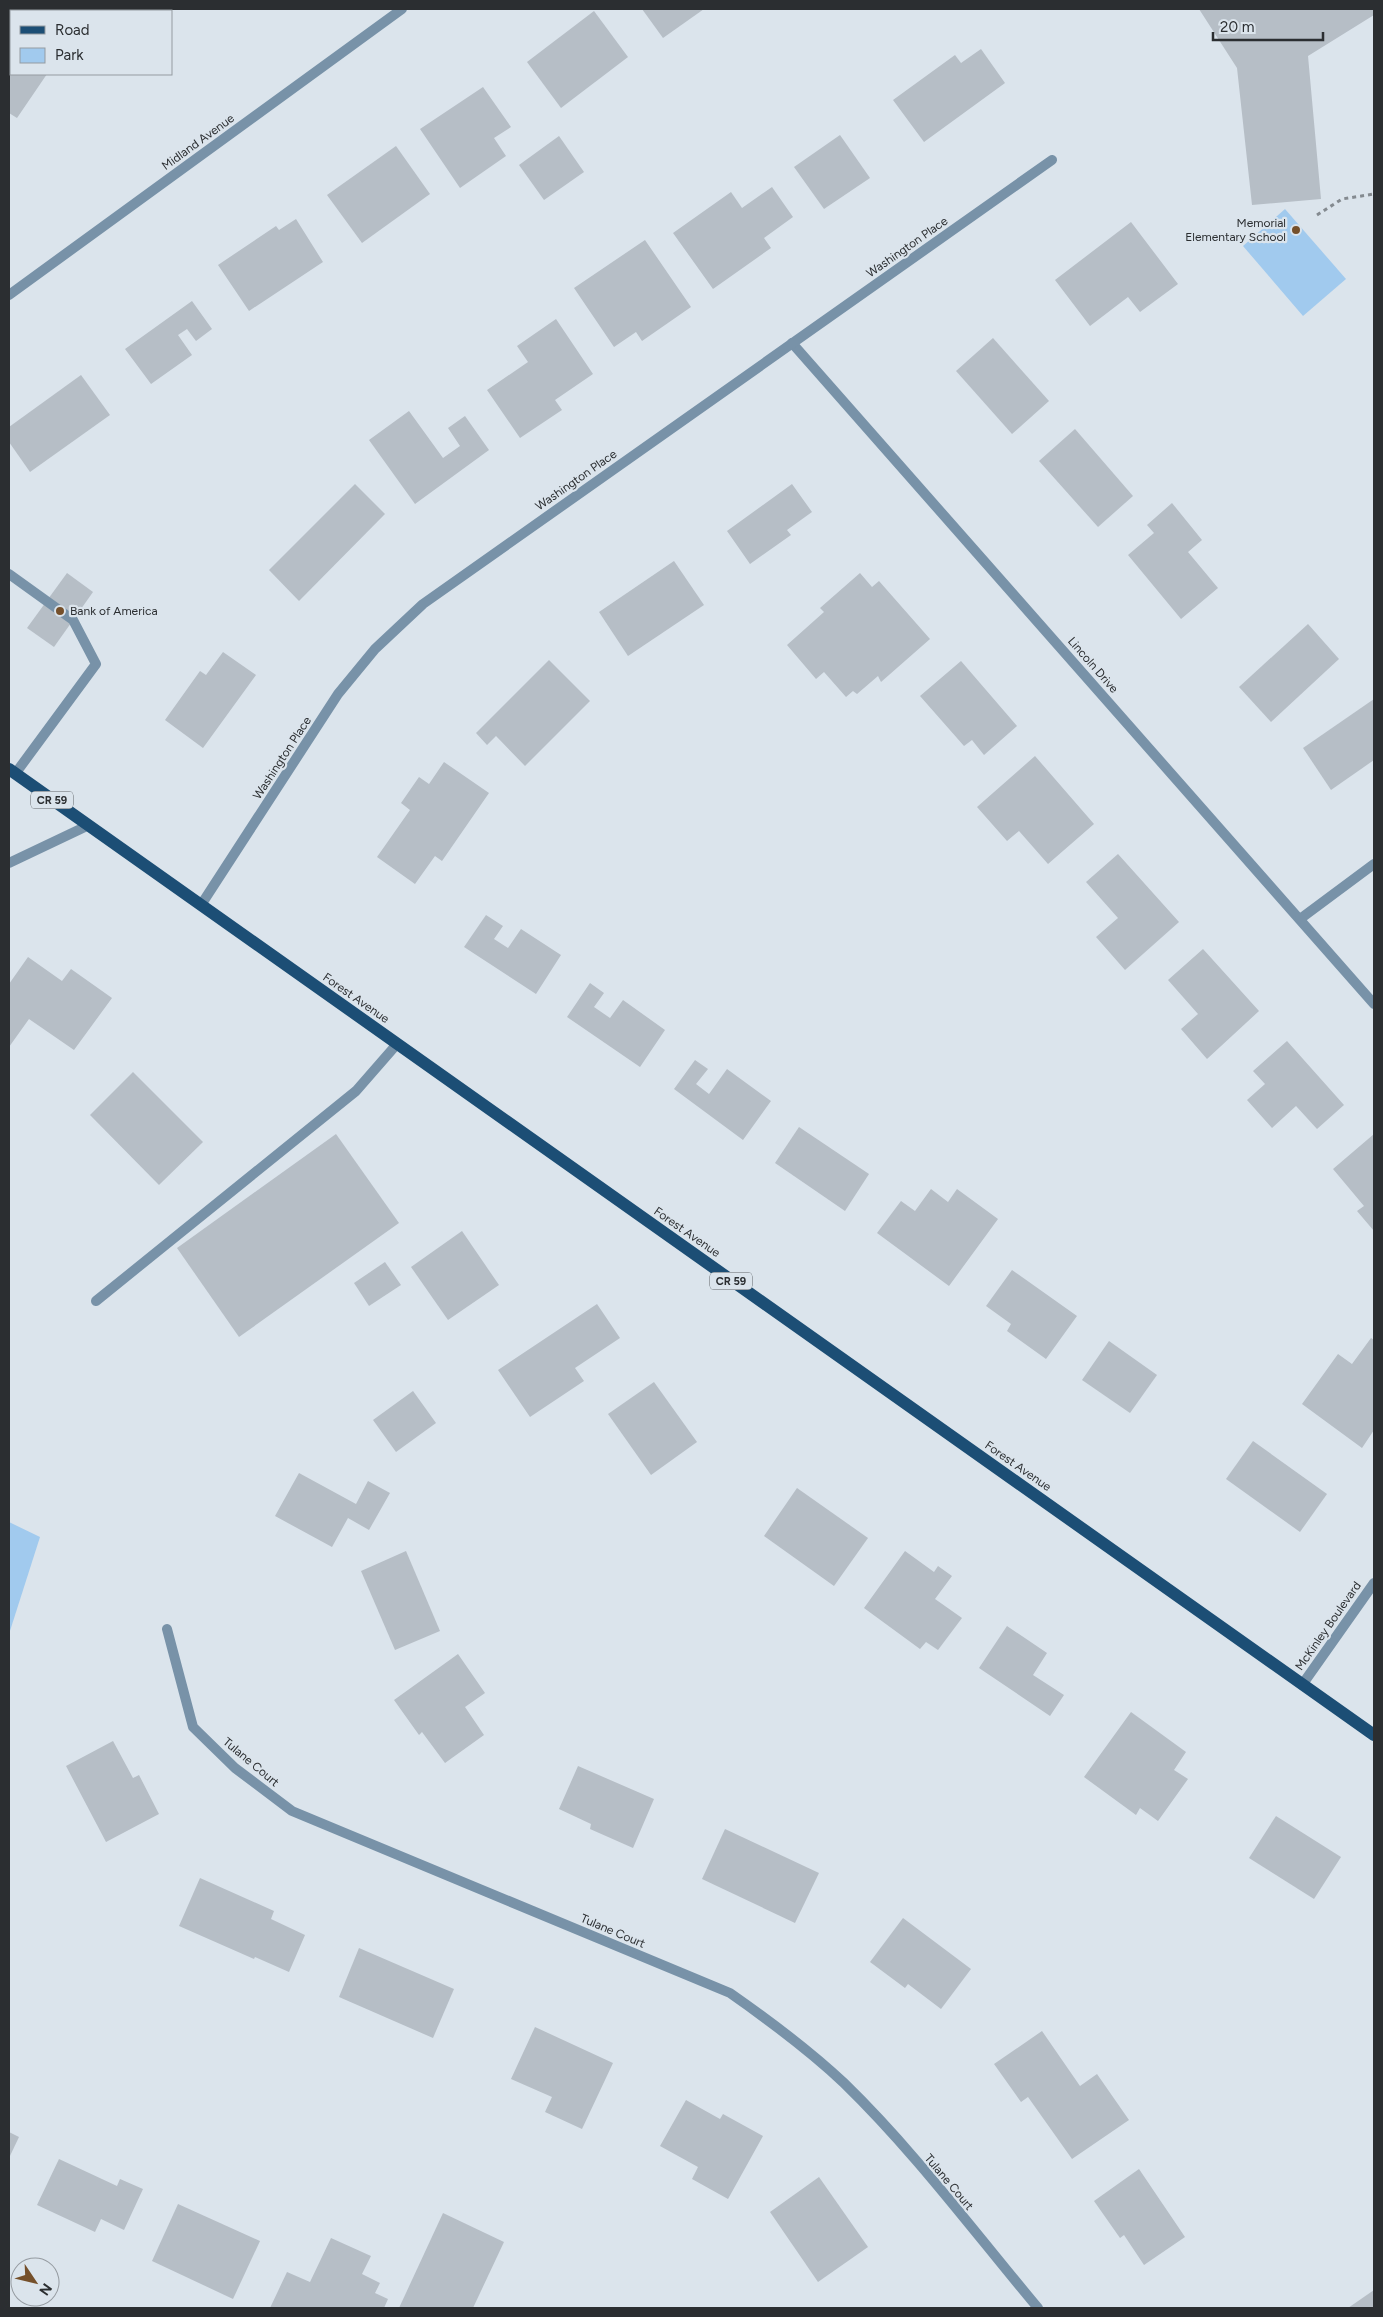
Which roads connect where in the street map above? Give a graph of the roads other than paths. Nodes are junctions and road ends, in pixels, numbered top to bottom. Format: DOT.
graph roads {
  1 [pos="402,9"];
  2 [pos="1052,160"];
  3 [pos="9,295"];
  4 [pos="792,343"];
  5 [pos="9,574"];
  6 [pos="12,772"];
  7 [pos="90,825"];
  8 [pos="9,863"];
  9 [pos="1374,864"];
  10 [pos="201,905"];
  11 [pos="1300,919"];
  12 [pos="1374,1004"];
  13 [pos="397,1044"];
  14 [pos="96,1301"];
  15 [pos="1374,1583"];
  16 [pos="167,1629"];
  17 [pos="1302,1685"];
  18 [pos="1374,1735"];
  19 [pos="1038,2308"];
  1 -- 3 [label="street, Midland Avenue"];
  2 -- 4 [label="street, Washington Place"];
  4 -- 10 [label="street, Washington Place"];
  4 -- 11 [label="street, Lincoln Drive"];
  5 -- 6 [label="street"];
  6 -- 7 [label="main road, Forest Avenue / CR 59"];
  7 -- 8 [label="street"];
  7 -- 10 [label="main road, Forest Avenue / CR 59"];
  9 -- 11 [label="street"];
  10 -- 13 [label="main road, Forest Avenue / CR 59"];
  11 -- 12 [label="street, Lincoln Drive"];
  13 -- 14 [label="street"];
  13 -- 17 [label="main road, Forest Avenue / CR 59"];
  15 -- 17 [label="street, McKinley Boulevard"];
  16 -- 19 [label="street, Tulane Court"];
  17 -- 18 [label="main road, Forest Avenue / CR 59"];
}
